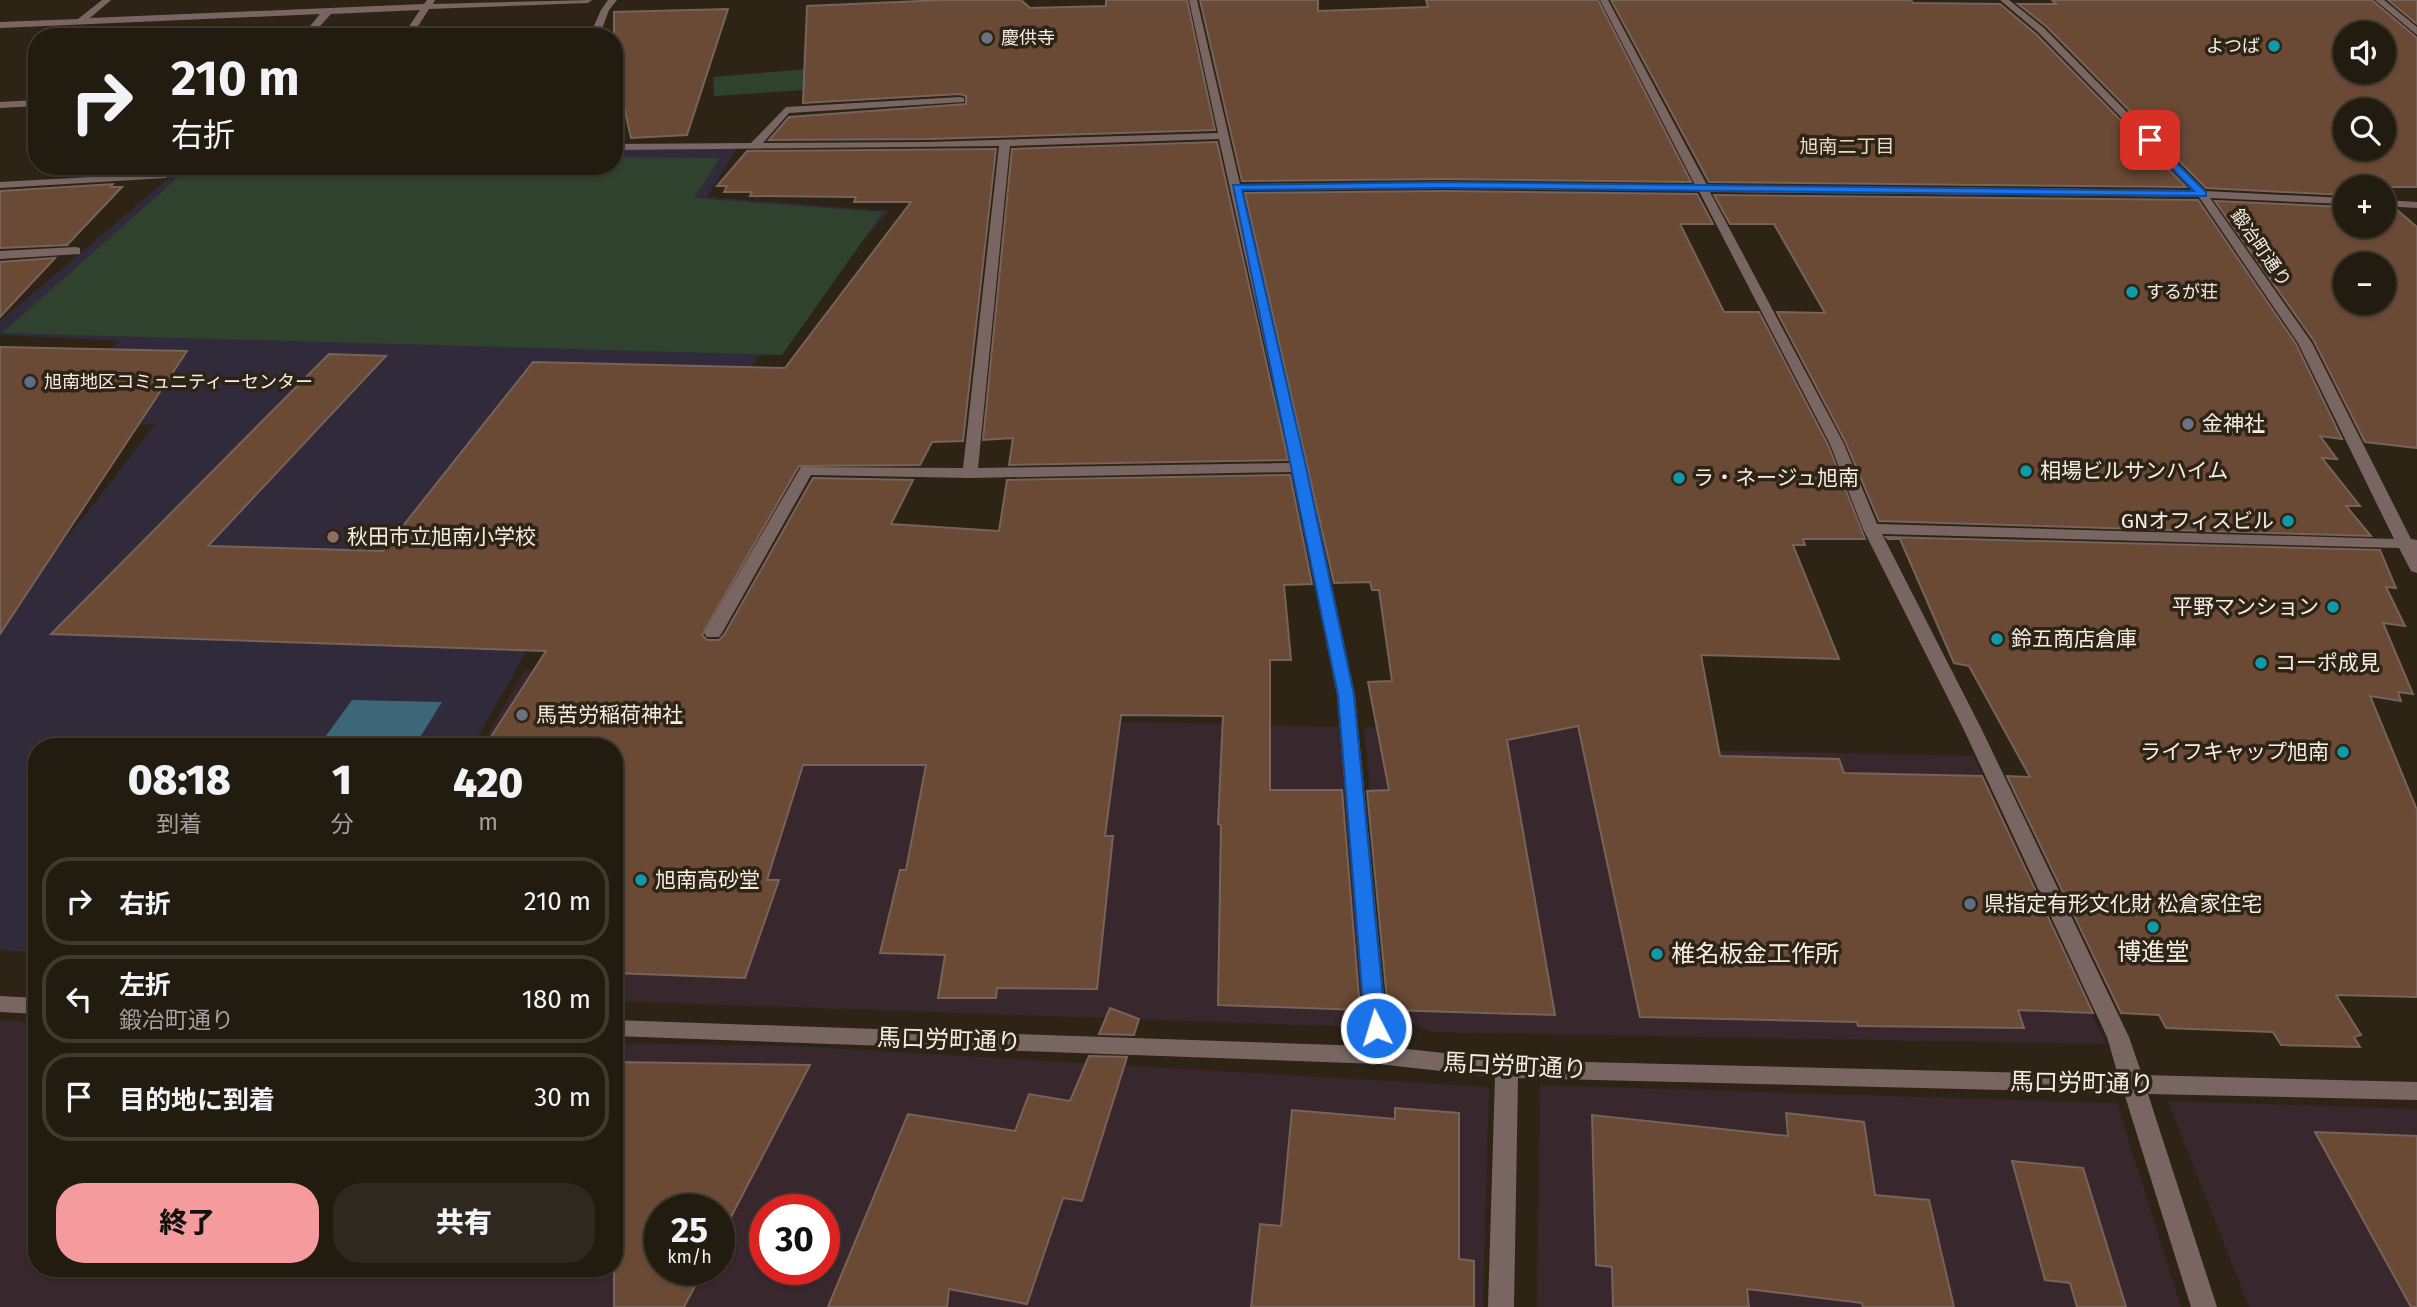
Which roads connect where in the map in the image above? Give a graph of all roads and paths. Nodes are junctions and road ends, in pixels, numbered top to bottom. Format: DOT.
graph roads {
  1 [pos="107,0"];
  2 [pos="588,0"];
  3 [pos="613,0"];
  4 [pos="1193,0"];
  5 [pos="1604,0"];
  6 [pos="2004,0"];
  7 [pos="2379,0"];
  8 [pos="429,3"];
  9 [pos="328,10"];
  10 [pos="81,21"];
  11 [pos="0,25"];
  12 [pos="313,28"];
  13 [pos="412,28"];
  14 [pos="597,28"];
  15 [pos="2417,32"];
  16 [pos="960,100"];
  17 [pos="28,103"];
  18 [pos="13,104"];
  19 [pos="0,105"];
  20 [pos="0,115"];
  21 [pos="1224,136"];
  22 [pos="1005,142"];
  23 [pos="623,147"];
  24 [pos="753,147"];
  25 [pos="162,176"];
  26 [pos="0,185"];
  27 [pos="1236,187"];
  28 [pos="1704,189"];
  29 [pos="2203,194"];
  30 [pos="2333,200"];
  31 [pos="2396,204"];
  32 [pos="2417,205"];
  33 [pos="76,251"];
  34 [pos="0,255"];
  35 [pos="1299,467"];
  36 [pos="970,473"];
  37 [pos="1871,529"];
  38 [pos="2410,544"];
  39 [pos="2417,568"];
  40 [pos="713,633"];
  41 [pos="0,1004"];
  42 [pos="28,1006"];
  43 [pos="623,1028"];
  44 [pos="1378,1055"];
  45 [pos="1507,1069"];
  46 [pos="2132,1084"];
  47 [pos="2417,1091"];
  48 [pos="1501,1307"];
  49 [pos="2204,1307"];
  1 -- 10 [label="street"];
  2 -- 8 [label="street"];
  3 -- 14 [label="street"];
  4 -- 21 [label="street"];
  5 -- 28 [label="street"];
  6 -- 29 [label="street, 鍛冶町通り"];
  7 -- 15 [label="street"];
  8 -- 9 [label="street"];
  8 -- 13 [label="street"];
  9 -- 10 [label="street"];
  9 -- 12 [label="street"];
  10 -- 11 [label="street"];
  16 -- 24 [label="street"];
  17 -- 18 [label="street"];
  18 -- 19 [label="street"];
  18 -- 20 [label="street"];
  21 -- 22 [label="street"];
  21 -- 27 [label="street"];
  22 -- 24 [label="street"];
  22 -- 36 [label="street"];
  23 -- 24 [label="street"];
  25 -- 26 [label="street"];
  27 -- 28 [label="street"];
  27 -- 35 [label="street"];
  28 -- 29 [label="street"];
  28 -- 37 [label="street"];
  29 -- 30 [label="street"];
  29 -- 38 [label="street, 鍛冶町通り"];
  31 -- 32 [label="street"];
  33 -- 34 [label="street"];
  35 -- 36 [label="street"];
  35 -- 44 [label="street"];
  36 -- 40 [label="street"];
  37 -- 38 [label="street"];
  37 -- 46 [label="street"];
  38 -- 39 [label="street, 鍛冶町通り"];
  41 -- 42 [label="street"];
  43 -- 44 [label="street, 馬口労町通り"];
  44 -- 45 [label="street, 馬口労町通り"];
  45 -- 46 [label="street, 馬口労町通り"];
  45 -- 48 [label="street"];
  46 -- 47 [label="street, 馬口労町通り"];
  46 -- 49 [label="street"];
}
